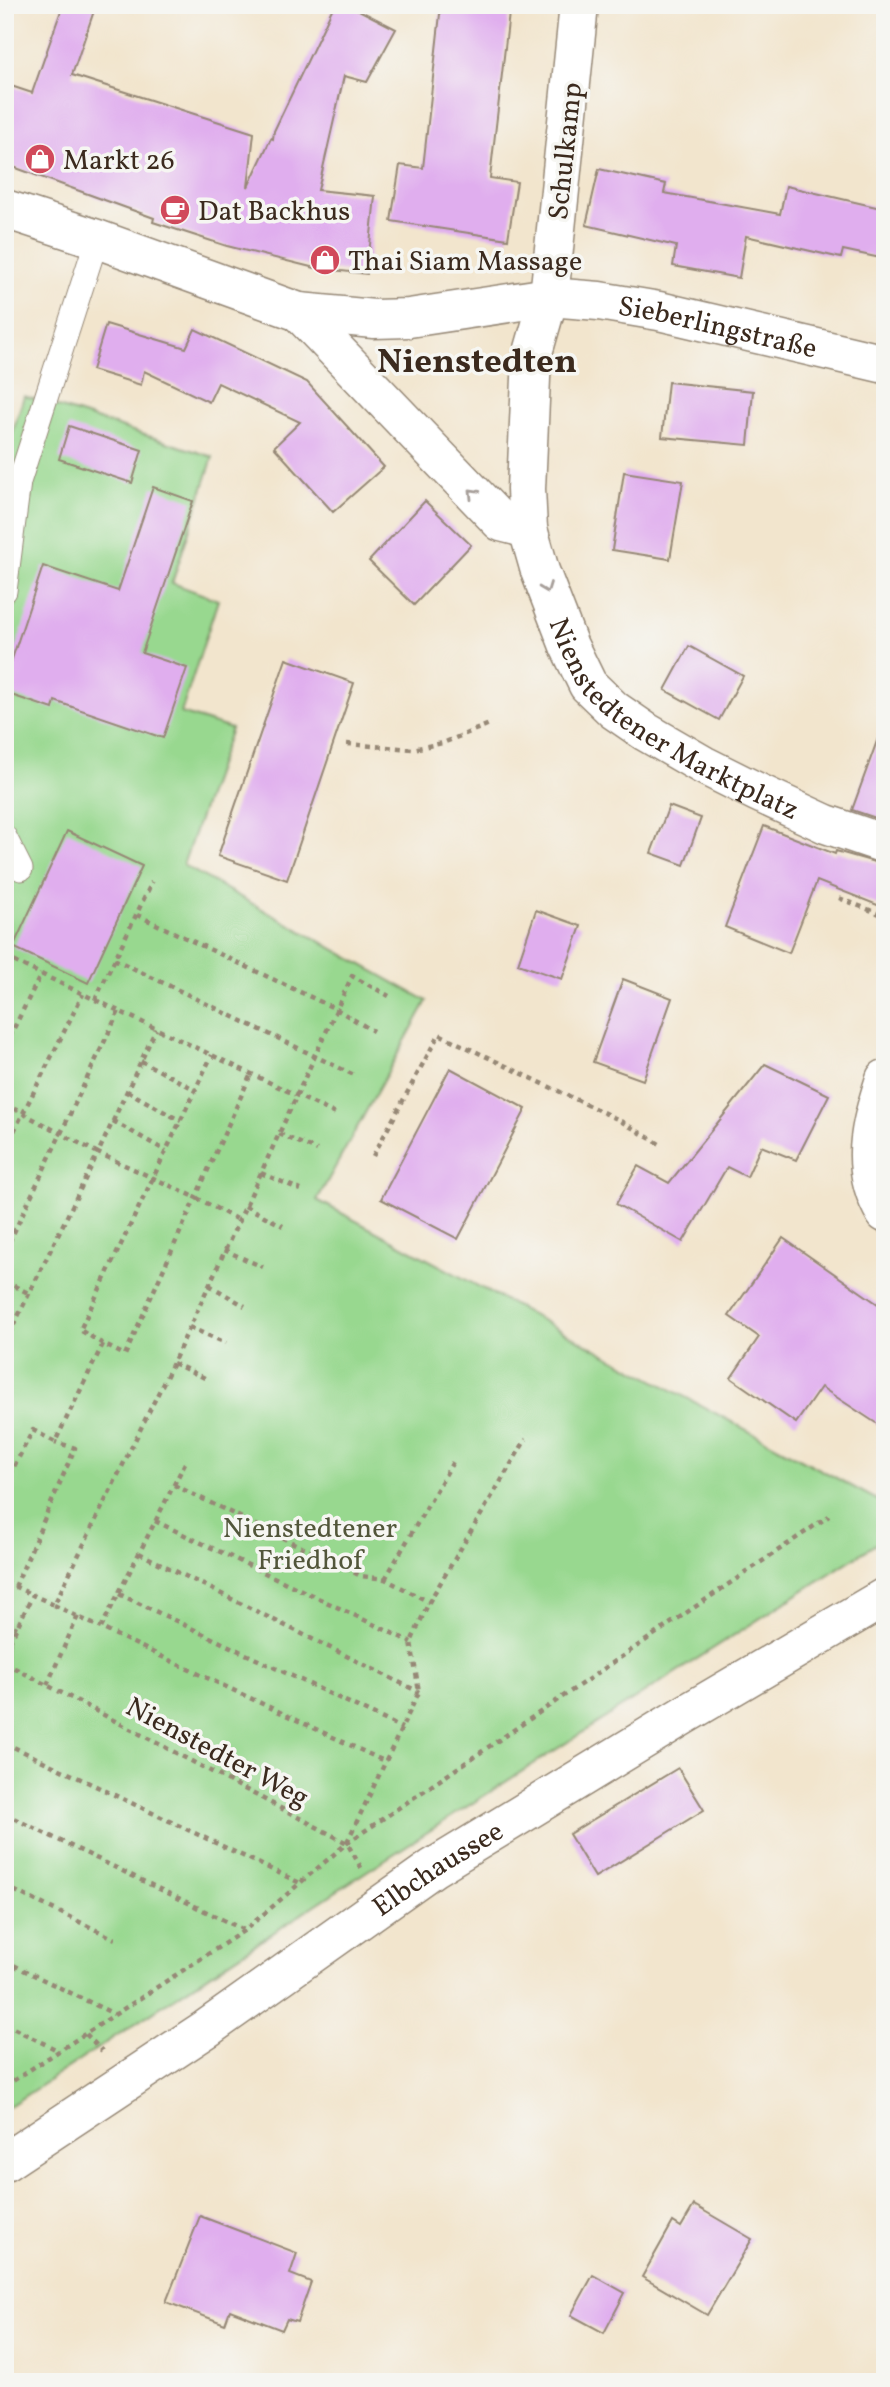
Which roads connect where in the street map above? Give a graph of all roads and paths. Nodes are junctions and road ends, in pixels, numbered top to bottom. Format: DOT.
graph roads {
  1 [pos="579,5"];
  2 [pos="5,209"];
  3 [pos="97,239"];
  4 [pos="549,298"];
  5 [pos="299,312"];
  6 [pos="885,364"];
  7 [pos="528,529"];
  8 [pos="5,591"];
  9 [pos="492,723"];
  10 [pos="347,744"];
  11 [pos="5,837"];
  12 [pos="885,844"];
  13 [pos="21,869"];
  14 [pos="152,882"];
  15 [pos="839,898"];
  16 [pos="137,915"];
  17 [pos="885,916"];
  18 [pos="5,957"];
  19 [pos="114,959"];
  20 [pos="41,974"];
  21 [pos="83,994"];
  22 [pos="389,996"];
  23 [pos="95,1000"];
  24 [pos="336,1009"];
  25 [pos="119,1011"];
  26 [pos="156,1028"];
  27 [pos="373,1031"];
  28 [pos="5,1046"];
  29 [pos="212,1055"];
  30 [pos="315,1056"];
  31 [pos="141,1060"];
  32 [pos="251,1074"];
  33 [pos="356,1076"];
  34 [pos="885,1079"];
  35 [pos="196,1090"];
  36 [pos="127,1091"];
  37 [pos="296,1095"];
  38 [pos="5,1104"];
  39 [pos="23,1113"];
  40 [pos="338,1115"];
  41 [pos="113,1121"];
  42 [pos="181,1121"];
  43 [pos="61,1133"];
  44 [pos="279,1134"];
  45 [pos="663,1146"];
  46 [pos="5,1149"];
  47 [pos="317,1150"];
  48 [pos="166,1151"];
  49 [pos="98,1153"];
  50 [pos="373,1156"];
  51 [pos="261,1172"];
  52 [pos="153,1179"];
  53 [pos="301,1190"];
  54 [pos="195,1197"];
  55 [pos="245,1206"];
  56 [pos="885,1213"];
  57 [pos="238,1220"];
  58 [pos="283,1226"];
  59 [pos="225,1250"];
  60 [pos="5,1251"];
  61 [pos="263,1267"];
  62 [pos="5,1281"];
  63 [pos="209,1285"];
  64 [pos="29,1293"];
  65 [pos="245,1306"];
  66 [pos="189,1326"];
  67 [pos="5,1343"];
  68 [pos="226,1343"];
  69 [pos="103,1345"];
  70 [pos="173,1363"];
  71 [pos="209,1380"];
  72 [pos="526,1439"];
  73 [pos="55,1441"];
  74 [pos="454,1461"];
  75 [pos="185,1463"];
  76 [pos="5,1485"];
  77 [pos="174,1485"];
  78 [pos="830,1516"];
  79 [pos="155,1521"];
  80 [pos="139,1553"];
  81 [pos="385,1579"];
  82 [pos="5,1582"];
  83 [pos="15,1587"];
  84 [pos="118,1594"];
  85 [pos="33,1595"];
  86 [pos="885,1597"];
  87 [pos="429,1602"];
  88 [pos="54,1605"];
  89 [pos="78,1616"];
  90 [pos="5,1622"];
  91 [pos="16,1628"];
  92 [pos="101,1628"];
  93 [pos="411,1642"];
  94 [pos="5,1651"];
  95 [pos="5,1663"];
  96 [pos="47,1685"];
  97 [pos="419,1692"];
  98 [pos="402,1728"];
  99 [pos="5,1743"];
  100 [pos="386,1762"];
  101 [pos="5,1814"];
  102 [pos="347,1843"];
  103 [pos="300,1883"];
  104 [pos="5,1886"];
  105 [pos="376,1908"];
  106 [pos="245,1930"];
  107 [pos="115,1939"];
  108 [pos="5,1961"];
  109 [pos="115,2014"];
  110 [pos="5,2024"];
  111 [pos="60,2051"];
  112 [pos="5,2086"];
  113 [pos="5,2162"];
  1 -- 4 [label="street, Schulkamp"];
  2 -- 3 [label="street"];
  3 -- 5 [label="street"];
  3 -- 8 [label="lane"];
  4 -- 5 [label="street"];
  4 -- 6 [label="street, Sieberlingstraße"];
  4 -- 7 [label="street, Nienstedtener Marktplatz"];
  7 -- 5 [label="street, one-way"];
  7 -- 12 [label="street, Nienstedtener Marktplatz, one-way"];
  9 -- 10 [label="path"];
  11 -- 13 [label="lane"];
  14 -- 16 [label="path"];
  15 -- 17 [label="path"];
  16 -- 19 [label="path"];
  16 -- 24 [label="path"];
  18 -- 20 [label="path"];
  19 -- 23 [label="path"];
  19 -- 30 [label="path"];
  20 -- 21 [label="path"];
  20 -- 28 [label="path"];
  21 -- 23 [label="path"];
  21 -- 39 [label="path"];
  22 -- 24 [label="path"];
  23 -- 25 [label="path"];
  24 -- 27 [label="path"];
  24 -- 30 [label="path"];
  25 -- 26 [label="path"];
  25 -- 43 [label="path"];
  26 -- 29 [label="path"];
  26 -- 31 [label="path"];
  29 -- 32 [label="path"];
  29 -- 35 [label="path"];
  30 -- 33 [label="path"];
  30 -- 37 [label="path"];
  31 -- 35 [label="path"];
  31 -- 36 [label="path"];
  32 -- 37 [label="path"];
  32 -- 54 [label="path"];
  34 -- 56 [label="street"];
  35 -- 42 [label="path"];
  36 -- 41 [label="path"];
  36 -- 42 [label="path"];
  37 -- 40 [label="path"];
  37 -- 44 [label="path"];
  38 -- 39 [label="path"];
  39 -- 43 [label="path"];
  39 -- 46 [label="path"];
  41 -- 48 [label="path"];
  41 -- 49 [label="path"];
  42 -- 48 [label="path"];
  43 -- 49 [label="path"];
  43 -- 60 [label="path"];
  44 -- 47 [label="path"];
  44 -- 51 [label="path"];
  45 -- 50 [label="path"];
  48 -- 52 [label="path"];
  49 -- 52 [label="path"];
  49 -- 64 [label="path"];
  51 -- 53 [label="path"];
  51 -- 55 [label="path"];
  52 -- 54 [label="path"];
  52 -- 69 [label="path"];
  54 -- 57 [label="path"];
  54 -- 69 [label="path"];
  55 -- 57 [label="path"];
  55 -- 58 [label="path"];
  57 -- 59 [label="path"];
  59 -- 61 [label="path"];
  59 -- 63 [label="path"];
  62 -- 64 [label="path"];
  63 -- 65 [label="path"];
  63 -- 66 [label="path"];
  64 -- 67 [label="path"];
  66 -- 68 [label="path"];
  66 -- 70 [label="path"];
  69 -- 73 [label="path"];
  70 -- 71 [label="path"];
  70 -- 88 [label="path"];
  72 -- 87 [label="path"];
  73 -- 76 [label="path"];
  73 -- 83 [label="path"];
  74 -- 81 [label="path"];
  75 -- 77 [label="path"];
  77 -- 79 [label="path"];
  77 -- 81 [label="path"];
  78 -- 102 [label="path"];
  79 -- 80 [label="path"];
  79 -- 93 [label="path"];
  80 -- 84 [label="path"];
  80 -- 97 [label="path"];
  81 -- 87 [label="path"];
  82 -- 83 [label="path"];
  83 -- 85 [label="path"];
  84 -- 92 [label="path"];
  84 -- 98 [label="path"];
  85 -- 88 [label="path"];
  85 -- 91 [label="path"];
  86 -- 105 [label="street, Elbchaussee"];
  87 -- 93 [label="path"];
  88 -- 89 [label="path"];
  89 -- 92 [label="path"];
  89 -- 96 [label="path"];
  90 -- 91 [label="path"];
  91 -- 94 [label="path"];
  92 -- 100 [label="path"];
  93 -- 97 [label="path"];
  95 -- 96 [label="path, Nienstedter Weg"];
  96 -- 102 [label="path, Nienstedter Weg"];
  97 -- 98 [label="path"];
  98 -- 100 [label="path"];
  99 -- 103 [label="path"];
  100 -- 102 [label="path"];
  101 -- 106 [label="path"];
  102 -- 103 [label="path"];
  102 -- 105 [label="path"];
  103 -- 106 [label="path"];
  104 -- 107 [label="path"];
  105 -- 113 [label="street, Elbchaussee"];
  106 -- 109 [label="path"];
  108 -- 109 [label="path"];
  109 -- 111 [label="path"];
  110 -- 111 [label="path"];
  111 -- 112 [label="path"];
}
